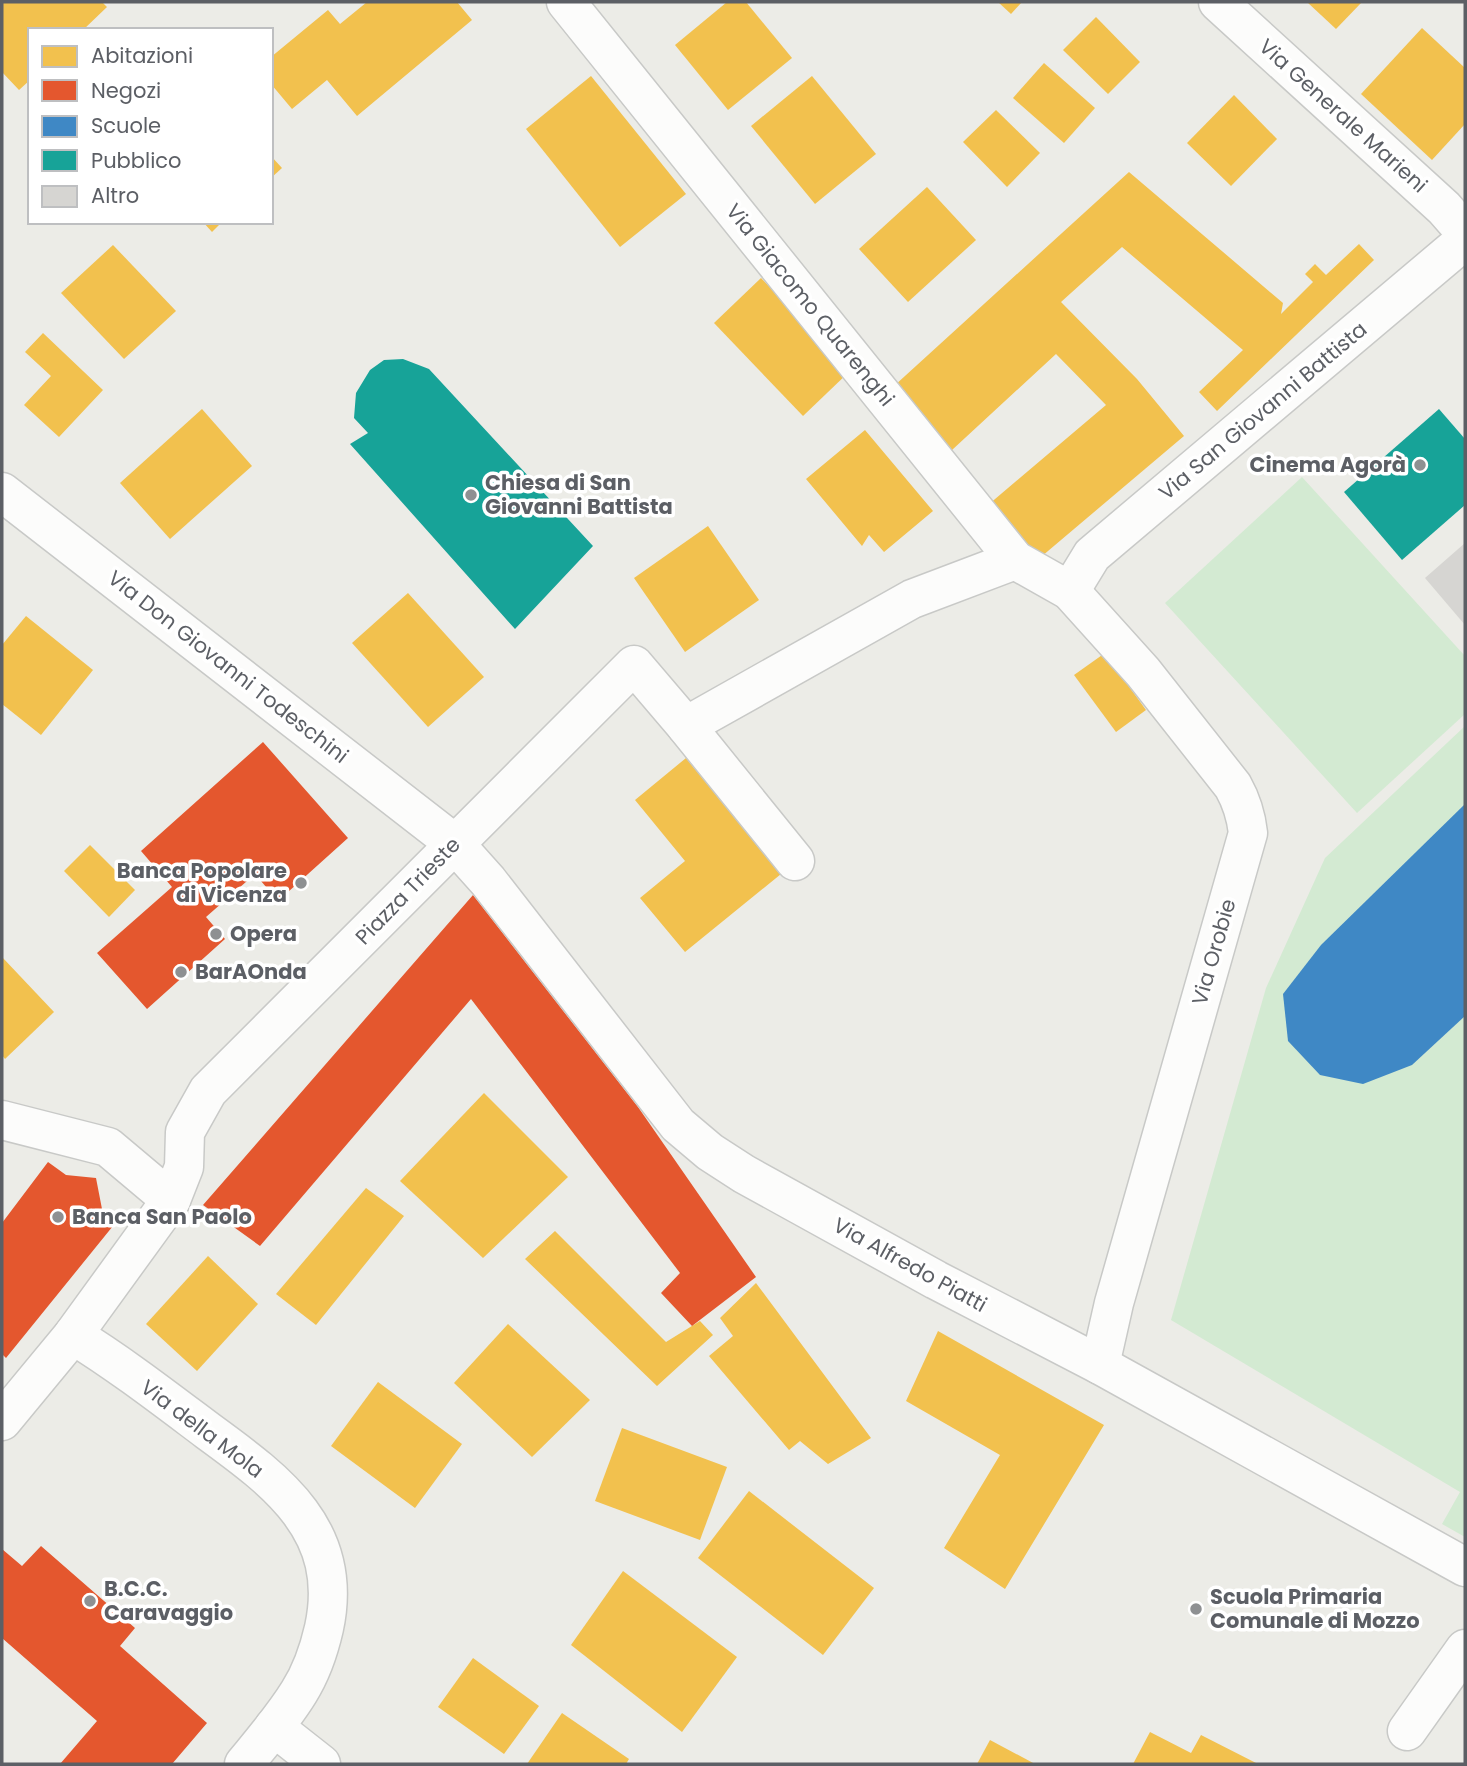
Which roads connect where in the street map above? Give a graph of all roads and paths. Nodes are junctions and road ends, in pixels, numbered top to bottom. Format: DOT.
graph roads {
  1 [pos="566,2"];
  2 [pos="1218,2"];
  3 [pos="1465,232"];
  4 [pos="1465,240"];
  5 [pos="2,492"];
  6 [pos="1015,560"];
  7 [pos="1070,591"];
  8 [pos="686,726"];
  9 [pos="454,843"];
  10 [pos="794,861"];
  11 [pos="2,1120"];
  12 [pos="171,1200"];
  13 [pos="73,1335"];
  14 [pos="1100,1364"];
  15 [pos="2,1421"];
  16 [pos="1465,1567"];
  17 [pos="1465,1649"];
  18 [pos="274,1727"];
  19 [pos="1407,1731"];
  20 [pos="244,1764"];
  21 [pos="321,1764"];
  1 -- 6 [label="street, Via Giacomo Quarenghi"];
  2 -- 3 [label="street, Via Generale Marieni"];
  4 -- 7 [label="street, Via San Giovanni Battista"];
  5 -- 9 [label="street, Via Don Giovanni Todeschini"];
  6 -- 7 [label="street, Via Giacomo Quarenghi"];
  6 -- 8 [label="street"];
  7 -- 14 [label="street, Via Orobie"];
  8 -- 9 [label="street, Piazza Trieste"];
  8 -- 10 [label="street, Piazza Trieste"];
  9 -- 12 [label="street, Piazza Trieste"];
  9 -- 14 [label="street, Via Alfredo Piatti"];
  11 -- 12 [label="street"];
  12 -- 13 [label="street, Piazza Trieste"];
  13 -- 15 [label="street, Piazza Trieste"];
  13 -- 18 [label="street, Via della Mola"];
  14 -- 16 [label="street, Via Alfredo Piatti"];
  17 -- 19 [label="street"];
  18 -- 20 [label="street, Via della Mola"];
  18 -- 21 [label="street"];
}
